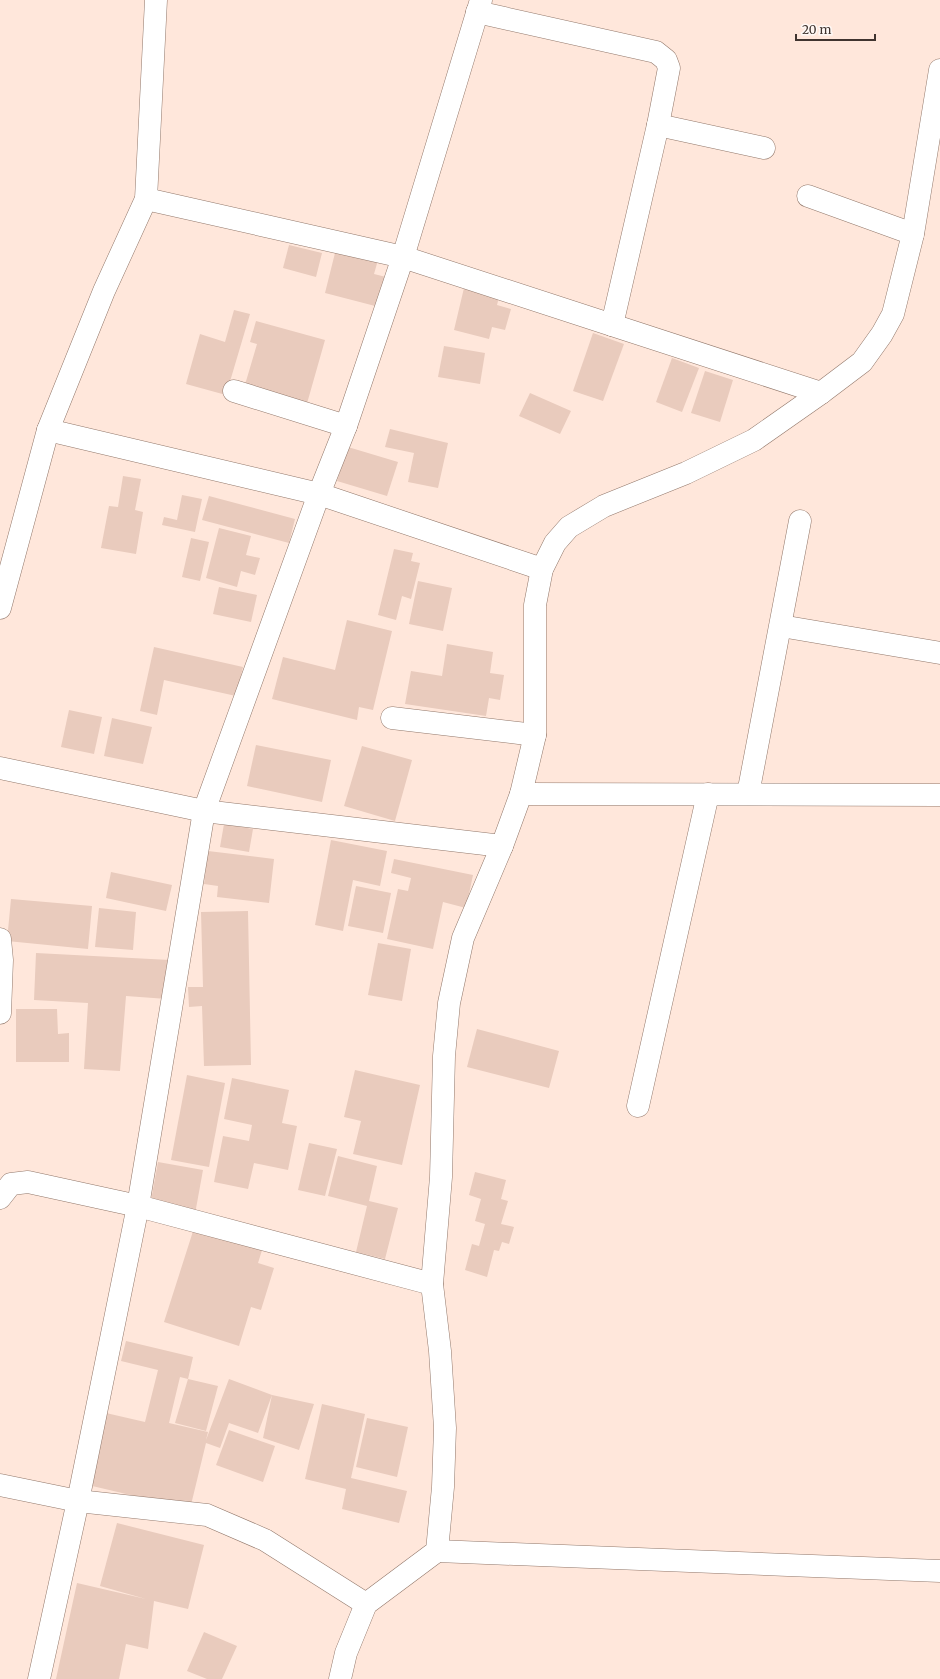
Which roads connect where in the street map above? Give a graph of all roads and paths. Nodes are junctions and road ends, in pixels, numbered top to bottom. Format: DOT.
graph roads {
  1 [pos="156,0"];
  2 [pos="479,6"];
  3 [pos="940,70"];
  4 [pos="658,125"];
  5 [pos="764,148"];
  6 [pos="808,196"];
  7 [pos="146,199"];
  8 [pos="913,234"];
  9 [pos="403,257"];
  10 [pos="612,325"];
  11 [pos="234,391"];
  12 [pos="821,393"];
  13 [pos="346,426"];
  14 [pos="48,430"];
  15 [pos="319,494"];
  16 [pos="800,520"];
  17 [pos="542,569"];
  18 [pos="0,608"];
  19 [pos="781,626"];
  20 [pos="940,652"];
  21 [pos="392,718"];
  22 [pos="535,735"];
  23 [pos="0,768"];
  24 [pos="521,794"];
  25 [pos="708,794"];
  26 [pos="748,794"];
  27 [pos="940,795"];
  28 [pos="204,811"];
  29 [pos="502,846"];
  30 [pos="0,939"];
  31 [pos="0,1013"];
  32 [pos="638,1106"];
  33 [pos="0,1198"];
  34 [pos="138,1206"];
  35 [pos="432,1284"];
  36 [pos="0,1485"];
  37 [pos="78,1501"];
  38 [pos="437,1551"];
  39 [pos="940,1570"];
  40 [pos="366,1604"];
  41 [pos="39,1679"];
  42 [pos="340,1679"];
  1 -- 7 [label="street"];
  2 -- 4 [label="street"];
  2 -- 9 [label="street"];
  3 -- 8 [label="street"];
  4 -- 5 [label="street"];
  4 -- 10 [label="street"];
  6 -- 8 [label="street"];
  7 -- 9 [label="street"];
  7 -- 14 [label="street"];
  8 -- 12 [label="street"];
  9 -- 10 [label="street"];
  9 -- 13 [label="street"];
  10 -- 12 [label="street"];
  11 -- 13 [label="street"];
  12 -- 17 [label="street"];
  13 -- 15 [label="street"];
  14 -- 15 [label="street"];
  14 -- 18 [label="street"];
  15 -- 17 [label="street"];
  15 -- 28 [label="street"];
  16 -- 19 [label="street"];
  17 -- 22 [label="street"];
  19 -- 20 [label="street"];
  19 -- 26 [label="street"];
  21 -- 22 [label="street"];
  22 -- 24 [label="street"];
  23 -- 28 [label="street"];
  24 -- 25 [label="street"];
  24 -- 29 [label="street"];
  25 -- 26 [label="street"];
  25 -- 32 [label="street"];
  26 -- 27 [label="street"];
  28 -- 29 [label="street"];
  28 -- 34 [label="street"];
  29 -- 35 [label="street"];
  30 -- 31 [label="street"];
  33 -- 34 [label="street"];
  34 -- 35 [label="street"];
  34 -- 37 [label="street"];
  35 -- 38 [label="street"];
  36 -- 37 [label="street"];
  37 -- 40 [label="street"];
  37 -- 41 [label="street"];
  38 -- 39 [label="street"];
  38 -- 40 [label="street"];
  40 -- 42 [label="street"];
}
